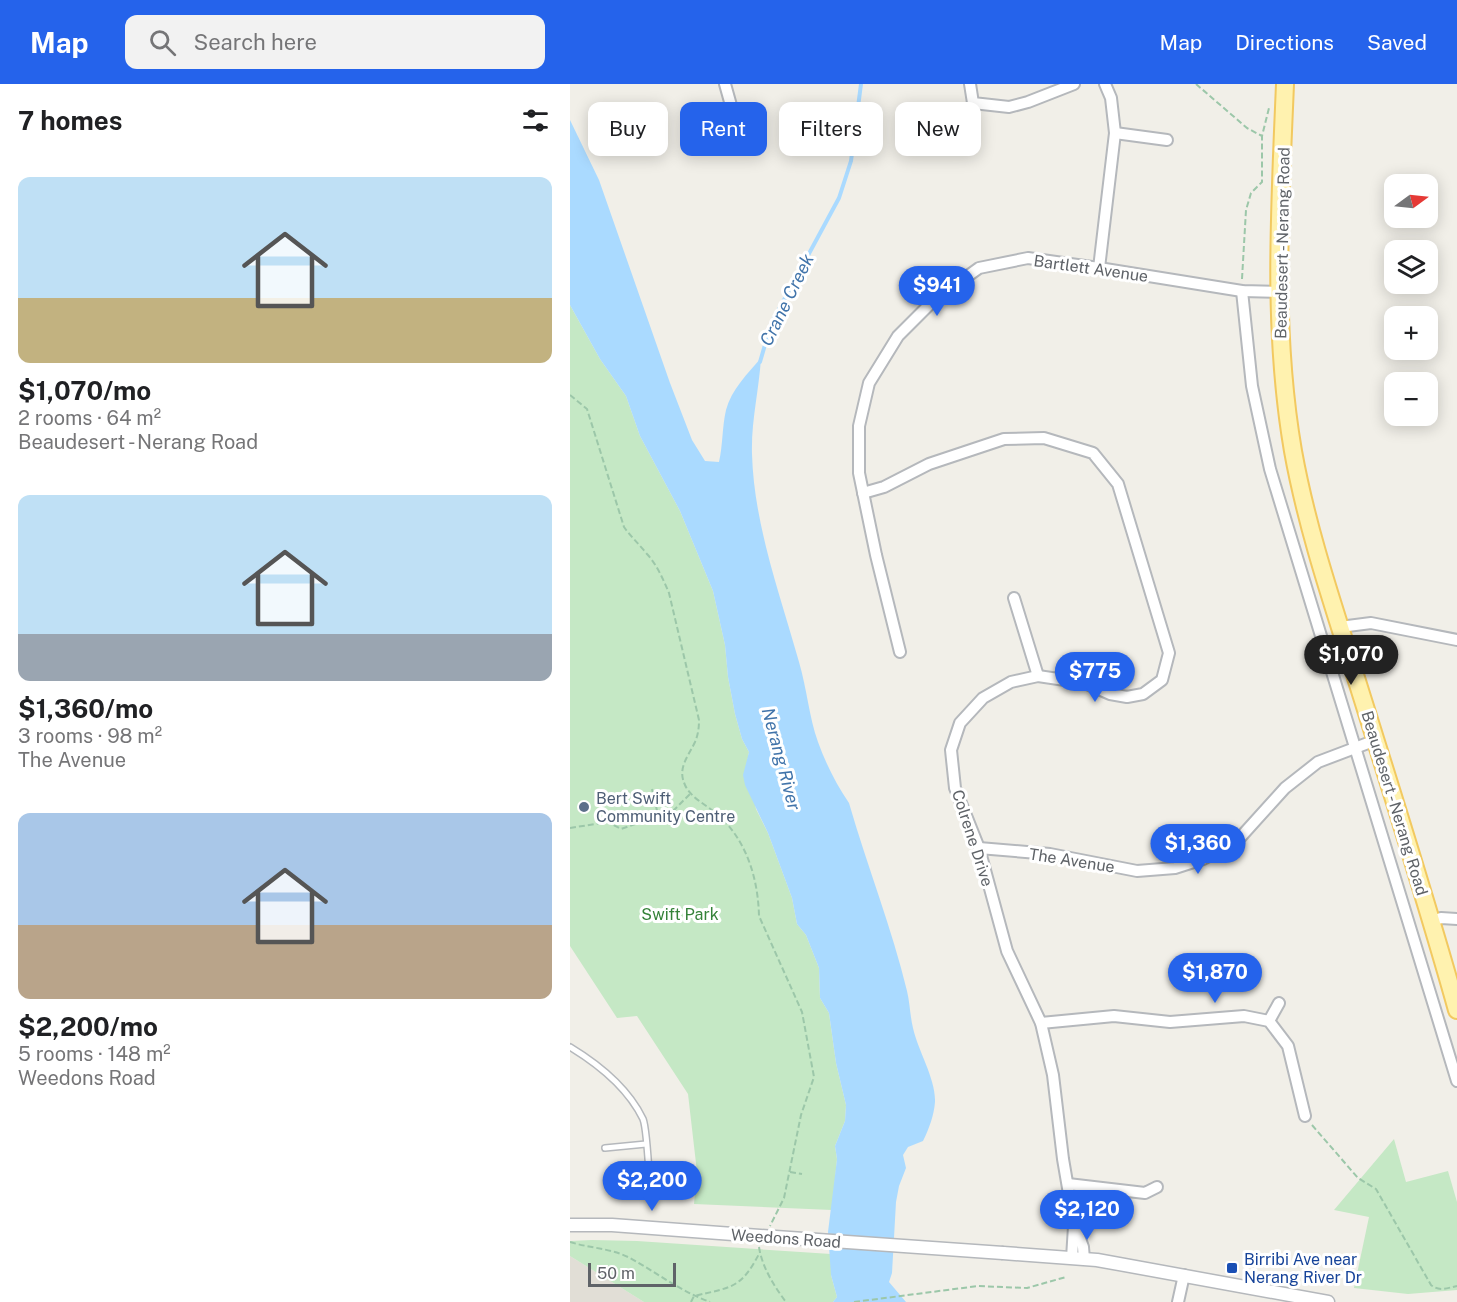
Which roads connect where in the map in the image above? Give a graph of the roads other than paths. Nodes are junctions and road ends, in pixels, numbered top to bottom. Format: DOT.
graph roads {
  1 [pos="725,84"];
  2 [pos="970,84"];
  3 [pos="1074,84"];
  4 [pos="1106,84"];
  5 [pos="1285,84"];
  6 [pos="730,102"];
  7 [pos="973,102"];
  8 [pos="981,104"];
  9 [pos="1115,133"];
  10 [pos="1167,140"];
  11 [pos="1099,268"];
  12 [pos="1242,291"];
  13 [pos="1279,292"];
  14 [pos="863,493"];
  15 [pos="1014,598"];
  16 [pos="1340,627"];
  17 [pos="1457,640"];
  18 [pos="900,652"];
  19 [pos="1038,676"];
  20 [pos="1376,740"];
  21 [pos="1355,748"];
  22 [pos="979,848"];
  23 [pos="1457,918"];
  24 [pos="1432,921"];
  25 [pos="1457,982"];
  26 [pos="1279,1003"];
  27 [pos="1457,1010"];
  28 [pos="1269,1021"];
  29 [pos="1041,1023"];
  30 [pos="570,1047"];
  31 [pos="1457,1081"];
  32 [pos="1305,1116"];
  33 [pos="646,1144"];
  34 [pos="605,1148"];
  35 [pos="1068,1184"];
  36 [pos="1157,1187"];
  37 [pos="650,1189"];
  38 [pos="570,1225"];
  39 [pos="1078,1259"];
  40 [pos="1184,1275"];
  41 [pos="1178,1302"];
  42 [pos="1328,1302"];
  1 -- 6 [label="street"];
  2 -- 7 [label="street"];
  3 -- 8 [label="street"];
  4 -- 9 [label="street"];
  5 -- 13 [label="main road, Beaudesert - Nerang Road"];
  9 -- 10 [label="street"];
  9 -- 11 [label="street"];
  11 -- 12 [label="street, Bartlett Avenue"];
  11 -- 14 [label="street, Bartlett Avenue"];
  12 -- 13 [label="street, Bartlett Avenue"];
  12 -- 21 [label="street, Beaudesert - Nerang Road"];
  13 -- 16 [label="main road, Beaudesert - Nerang Road"];
  14 -- 18 [label="street, Bartlett Avenue"];
  14 -- 19 [label="street, Colrene Drive"];
  15 -- 19 [label="street"];
  16 -- 17 [label="street"];
  16 -- 20 [label="main road, Beaudesert - Nerang Road"];
  19 -- 22 [label="street, Colrene Drive"];
  20 -- 21 [label="street, The Avenue"];
  20 -- 24 [label="main road, Beaudesert - Nerang Road"];
  21 -- 22 [label="street, The Avenue"];
  21 -- 31 [label="street, Beaudesert - Nerang Road"];
  22 -- 29 [label="street, Colrene Drive"];
  23 -- 24 [label="street"];
  24 -- 25 [label="main road, Beaudesert - Nerang Road"];
  24 -- 27 [label="main road, Beaudesert - Nerang Road"];
  26 -- 28 [label="street"];
  28 -- 29 [label="street"];
  28 -- 32 [label="street"];
  29 -- 35 [label="street, Colrene Drive"];
  30 -- 33 [label="lane"];
  33 -- 34 [label="lane"];
  33 -- 37 [label="lane"];
  35 -- 36 [label="street"];
  35 -- 39 [label="street, Colrene Drive"];
  38 -- 39 [label="street, Weedons Road, bridge"];
  39 -- 40 [label="street, Weedons Road"];
  40 -- 41 [label="street"];
  40 -- 42 [label="street, Weedons Road"];
}
